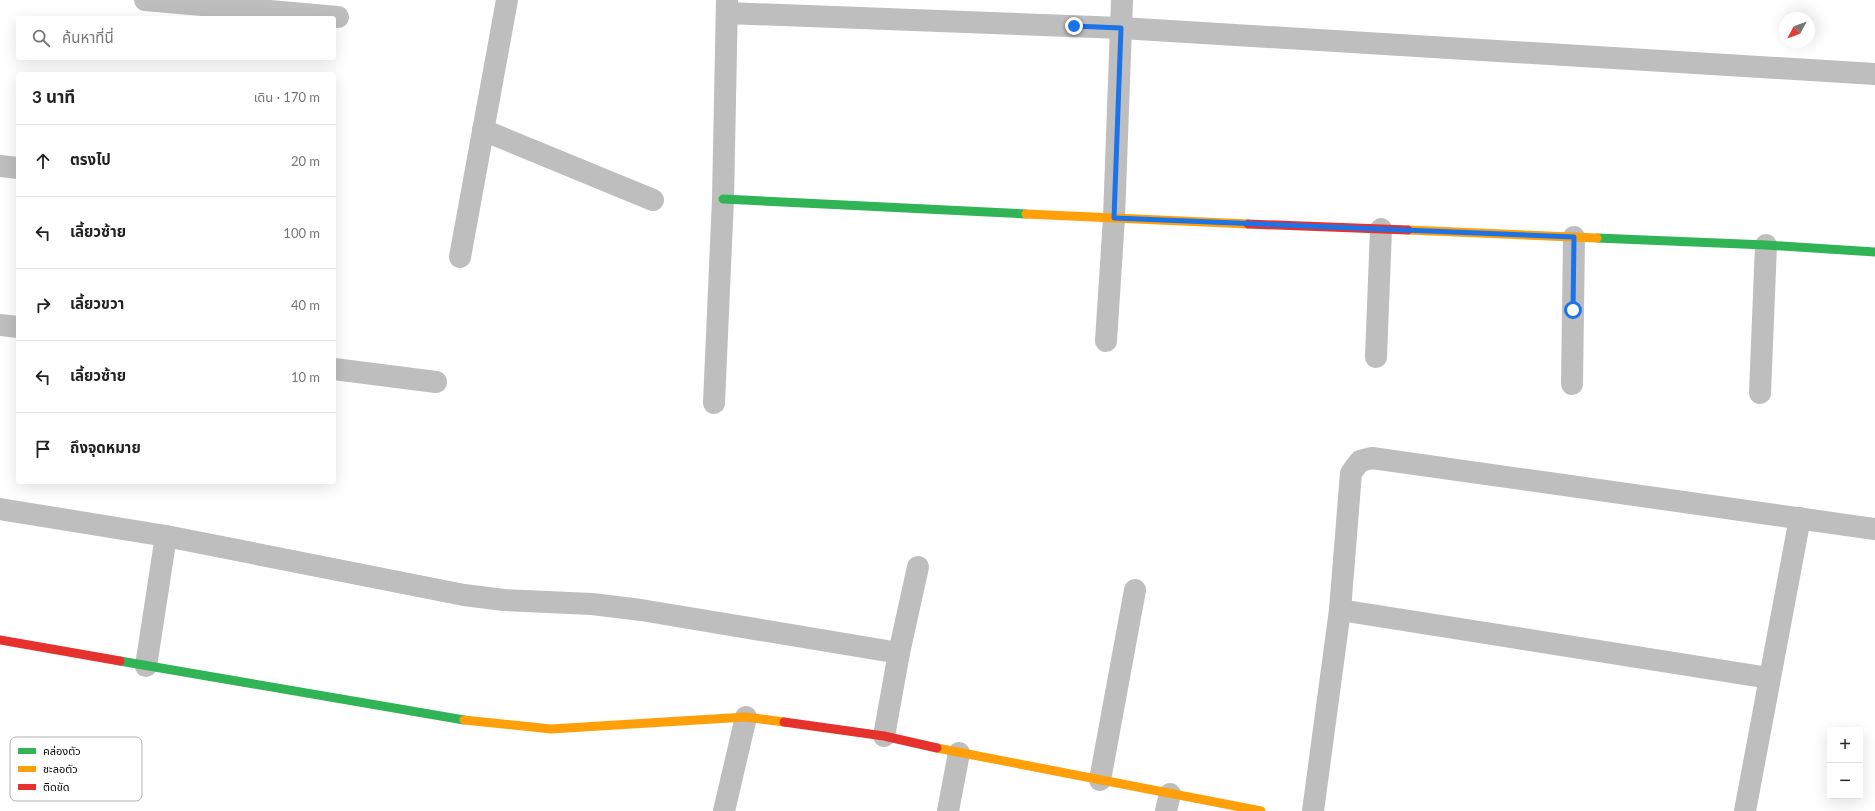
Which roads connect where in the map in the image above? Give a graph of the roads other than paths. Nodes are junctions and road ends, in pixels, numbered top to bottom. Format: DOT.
graph roads {
  1 [pos="145,0"];
  2 [pos="507,0"];
  3 [pos="1122,0"];
  4 [pos="727,6"];
  5 [pos="338,16"];
  6 [pos="1121,28"];
  7 [pos="1875,74"];
  8 [pos="483,130"];
  9 [pos="0,166"];
  10 [pos="16,168"];
  11 [pos="723,199"];
  12 [pos="653,200"];
  13 [pos="1114,218"];
  14 [pos="1381,229"];
  15 [pos="1574,237"];
  16 [pos="1766,245"];
  17 [pos="1875,252"];
  18 [pos="460,257"];
  19 [pos="0,324"];
  20 [pos="16,327"];
  21 [pos="1106,341"];
  22 [pos="1376,357"];
  23 [pos="336,369"];
  24 [pos="436,382"];
  25 [pos="1572,384"];
  26 [pos="1760,393"];
  27 [pos="714,403"];
  28 [pos="0,509"];
  29 [pos="1800,518"];
  30 [pos="1875,529"];
  31 [pos="166,536"];
  32 [pos="918,567"];
  33 [pos="1135,590"];
  34 [pos="1340,610"];
  35 [pos="0,640"];
  36 [pos="899,653"];
  37 [pos="146,666"];
  38 [pos="1769,678"];
  39 [pos="746,717"];
  40 [pos="884,736"];
  41 [pos="959,753"];
  42 [pos="1100,780"];
  43 [pos="1168,803"];
  44 [pos="724,811"];
  45 [pos="948,811"];
  46 [pos="1261,811"];
  47 [pos="1314,811"];
  48 [pos="1745,811"];
  1 -- 5 [label="street"];
  2 -- 8 [label="street"];
  3 -- 6 [label="street"];
  4 -- 6 [label="street"];
  4 -- 11 [label="street"];
  6 -- 7 [label="street"];
  6 -- 13 [label="street"];
  8 -- 12 [label="street"];
  8 -- 18 [label="street"];
  9 -- 10 [label="street"];
  11 -- 13 [label="street"];
  11 -- 27 [label="street"];
  13 -- 14 [label="street"];
  13 -- 21 [label="street"];
  14 -- 15 [label="street"];
  14 -- 22 [label="street"];
  15 -- 16 [label="street"];
  15 -- 25 [label="street"];
  16 -- 17 [label="street"];
  16 -- 26 [label="street"];
  19 -- 20 [label="street"];
  23 -- 24 [label="street"];
  28 -- 31 [label="street"];
  29 -- 30 [label="street"];
  29 -- 34 [label="street"];
  29 -- 38 [label="street"];
  31 -- 36 [label="street"];
  31 -- 37 [label="street"];
  32 -- 36 [label="street"];
  33 -- 42 [label="street"];
  34 -- 38 [label="street"];
  34 -- 47 [label="street"];
  35 -- 37 [label="street"];
  36 -- 40 [label="street"];
  37 -- 39 [label="street"];
  38 -- 48 [label="street"];
  39 -- 40 [label="street"];
  39 -- 44 [label="street"];
  40 -- 41 [label="street"];
  41 -- 42 [label="street"];
  41 -- 45 [label="street"];
  42 -- 43 [label="street"];
  43 -- 46 [label="street"];
}
